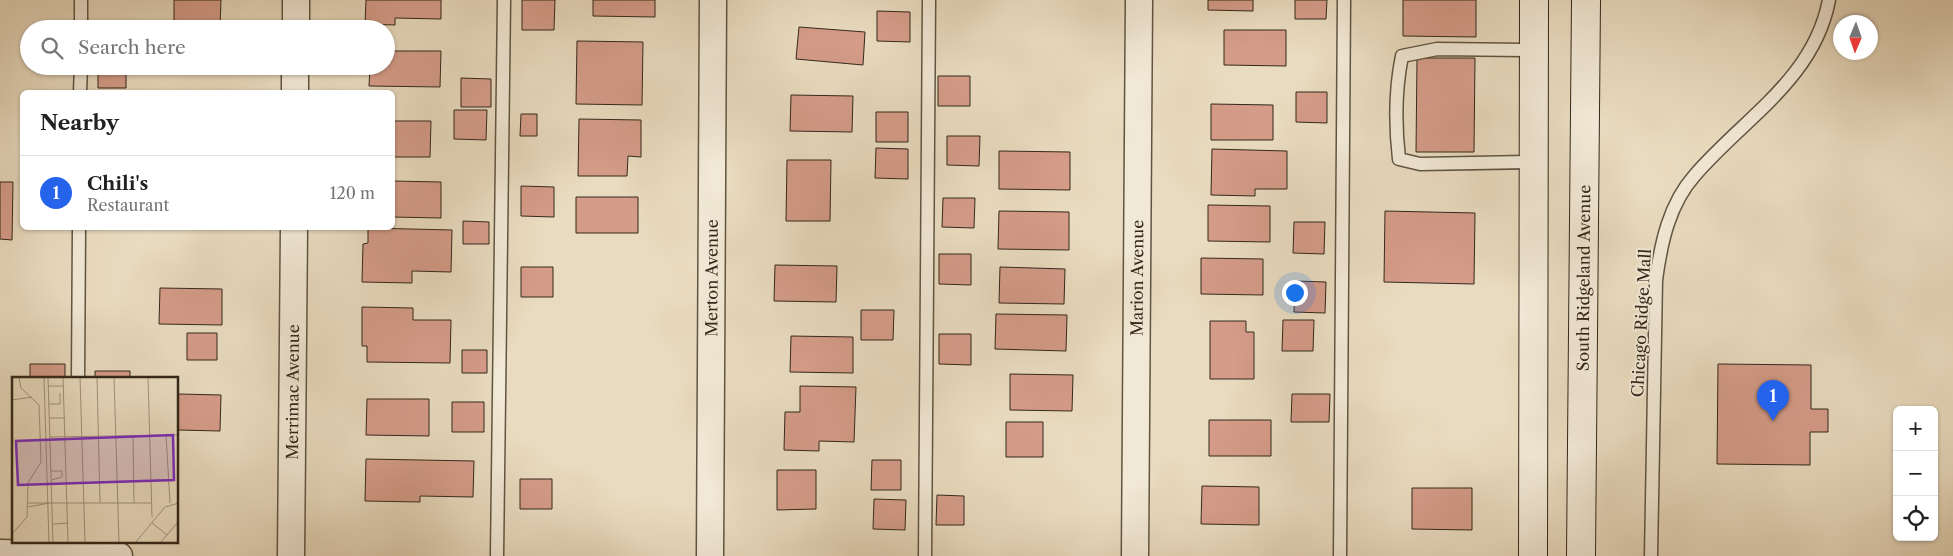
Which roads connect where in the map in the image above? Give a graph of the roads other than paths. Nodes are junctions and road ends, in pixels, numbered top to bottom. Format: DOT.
graph roads {
  1 [pos="81,0"];
  2 [pos="296,0"];
  3 [pos="504,0"];
  4 [pos="713,0"];
  5 [pos="929,0"];
  6 [pos="1139,0"];
  7 [pos="1344,0"];
  8 [pos="1534,0"];
  9 [pos="1586,0"];
  10 [pos="1830,0"];
  11 [pos="81,20"];
  12 [pos="296,20"];
  13 [pos="1533,50"];
  14 [pos="81,75"];
  15 [pos="295,75"];
  16 [pos="80,90"];
  17 [pos="295,90"];
  18 [pos="1533,162"];
  19 [pos="79,230"];
  20 [pos="294,230"];
  21 [pos="78,377"];
  22 [pos="77,549"];
  23 [pos="0,553"];
  24 [pos="119,556"];
  25 [pos="291,556"];
  26 [pos="497,556"];
  27 [pos="710,556"];
  28 [pos="924,556"];
  29 [pos="1135,556"];
  30 [pos="1340,556"];
  31 [pos="1533,556"];
  32 [pos="1581,556"];
  33 [pos="1651,556"];
  1 -- 11 [label="lane"];
  2 -- 12 [label="street"];
  3 -- 26 [label="lane"];
  4 -- 27 [label="street, Merton Avenue"];
  5 -- 28 [label="lane"];
  6 -- 29 [label="street, Marion Avenue"];
  7 -- 30 [label="lane"];
  8 -- 13 [label="main road"];
  9 -- 32 [label="main road, South Ridgeland Avenue"];
  10 -- 33 [label="lane, Chicago Ridge Mall"];
  13 -- 18 [label="main road"];
  13 -- 18 [label="lane"];
  14 -- 16 [label="lane"];
  15 -- 17 [label="street"];
  18 -- 31 [label="main road"];
  19 -- 21 [label="lane"];
  20 -- 25 [label="street, Merrimac Avenue"];
  22 -- 23 [label="street"];
  22 -- 24 [label="street"];
}
